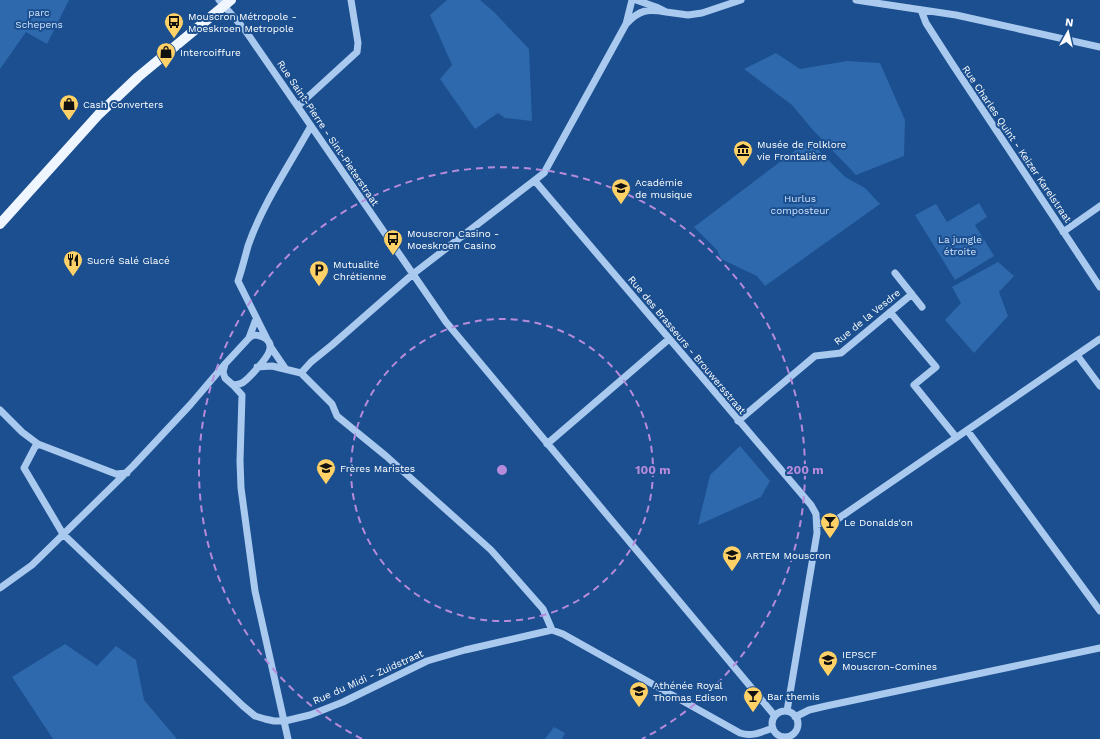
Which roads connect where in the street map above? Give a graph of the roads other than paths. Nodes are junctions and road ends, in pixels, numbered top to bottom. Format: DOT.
graph roads {
  1 [pos="352,0"];
  2 [pos="632,0"];
  3 [pos="636,0"];
  4 [pos="741,0"];
  5 [pos="856,0"];
  6 [pos="224,2"];
  7 [pos="650,2"];
  8 [pos="921,10"];
  9 [pos="666,12"];
  10 [pos="626,24"];
  11 [pos="1100,47"];
  12 [pos="298,106"];
  13 [pos="311,126"];
  14 [pos="535,181"];
  15 [pos="1100,206"];
  16 [pos="0,224"];
  17 [pos="1063,232"];
  18 [pos="895,273"];
  19 [pos="413,274"];
  20 [pos="1100,287"];
  21 [pos="912,294"];
  22 [pos="922,307"];
  23 [pos="890,312"];
  24 [pos="256,319"];
  25 [pos="249,338"];
  26 [pos="669,339"];
  27 [pos="1100,339"];
  28 [pos="268,342"];
  29 [pos="1076,355"];
  30 [pos="225,364"];
  31 [pos="257,367"];
  32 [pos="285,368"];
  33 [pos="301,373"];
  34 [pos="225,378"];
  35 [pos="210,381"];
  36 [pos="233,385"];
  37 [pos="1100,386"];
  38 [pos="0,410"];
  39 [pos="738,422"];
  40 [pos="967,430"];
  41 [pos="956,437"];
  42 [pos="38,444"];
  43 [pos="547,444"];
  44 [pos="127,472"];
  45 [pos="817,524"];
  46 [pos="63,534"];
  47 [pos="0,588"];
  48 [pos="1100,611"];
  49 [pos="552,630"];
  50 [pos="1100,648"];
  51 [pos="787,712"];
  52 [pos="775,716"];
  53 [pos="795,717"];
  54 [pos="284,721"];
  55 [pos="773,728"];
  56 [pos="791,737"];
  57 [pos="288,739"];
  1 -- 12 [label="street"];
  2 -- 10 [label="street"];
  3 -- 7 [label="street"];
  4 -- 9 [label="street"];
  5 -- 8 [label="street"];
  6 -- 12 [label="street, Rue Saint-Pierre - Sint-Pieterstraat"];
  6 -- 16 [label="main road"];
  7 -- 9 [label="street"];
  8 -- 11 [label="street"];
  8 -- 17 [label="street, Rue Charles Quint - Keizer Karelstraat"];
  9 -- 10 [label="street"];
  10 -- 14 [label="street"];
  12 -- 13 [label="street, Rue Saint-Pierre - Sint-Pieterstraat"];
  13 -- 19 [label="street, Rue Saint-Pierre - Sint-Pieterstraat"];
  13 -- 24 [label="street"];
  14 -- 19 [label="street"];
  14 -- 26 [label="street, Rue des Brasseurs - Brouwersstraat"];
  15 -- 17 [label="street"];
  17 -- 20 [label="street, Rue Charles Quint - Keizer Karelstraat"];
  18 -- 21 [label="street"];
  19 -- 33 [label="street"];
  19 -- 43 [label="street, Rue Saint-Pierre - Sint-Pieterstraat"];
  21 -- 22 [label="street"];
  21 -- 23 [label="street, Rue de la Vesdre"];
  23 -- 39 [label="street, Rue de la Vesdre"];
  23 -- 41 [label="street"];
  24 -- 25 [label="street"];
  24 -- 28 [label="street"];
  25 -- 28 [label="street"];
  25 -- 30 [label="street"];
  26 -- 39 [label="street, Rue des Brasseurs - Brouwersstraat"];
  26 -- 43 [label="street"];
  27 -- 29 [label="street"];
  28 -- 31 [label="street"];
  28 -- 32 [label="street"];
  29 -- 37 [label="street"];
  29 -- 40 [label="street"];
  30 -- 34 [label="street"];
  30 -- 35 [label="street"];
  31 -- 32 [label="street"];
  31 -- 36 [label="street"];
  32 -- 33 [label="street"];
  33 -- 49 [label="street"];
  34 -- 35 [label="street"];
  34 -- 36 [label="street"];
  35 -- 44 [label="street"];
  36 -- 54 [label="street"];
  38 -- 42 [label="street"];
  39 -- 45 [label="street, Rue des Brasseurs - Brouwersstraat"];
  40 -- 41 [label="street"];
  40 -- 48 [label="street"];
  41 -- 45 [label="street"];
  42 -- 44 [label="street"];
  42 -- 46 [label="street, Rue du Midi - Zuidstraat"];
  43 -- 52 [label="street, Rue Saint-Pierre - Sint-Pieterstraat"];
  44 -- 46 [label="street"];
  45 -- 51 [label="street"];
  46 -- 47 [label="street"];
  46 -- 54 [label="street, Rue du Midi - Zuidstraat"];
  49 -- 54 [label="street, Rue du Midi - Zuidstraat"];
  49 -- 55 [label="street"];
  50 -- 53 [label="street"];
  51 -- 52 [label="street"];
  51 -- 53 [label="street"];
  52 -- 55 [label="street"];
  53 -- 56 [label="street"];
  54 -- 57 [label="street"];
  55 -- 56 [label="street"];
}
